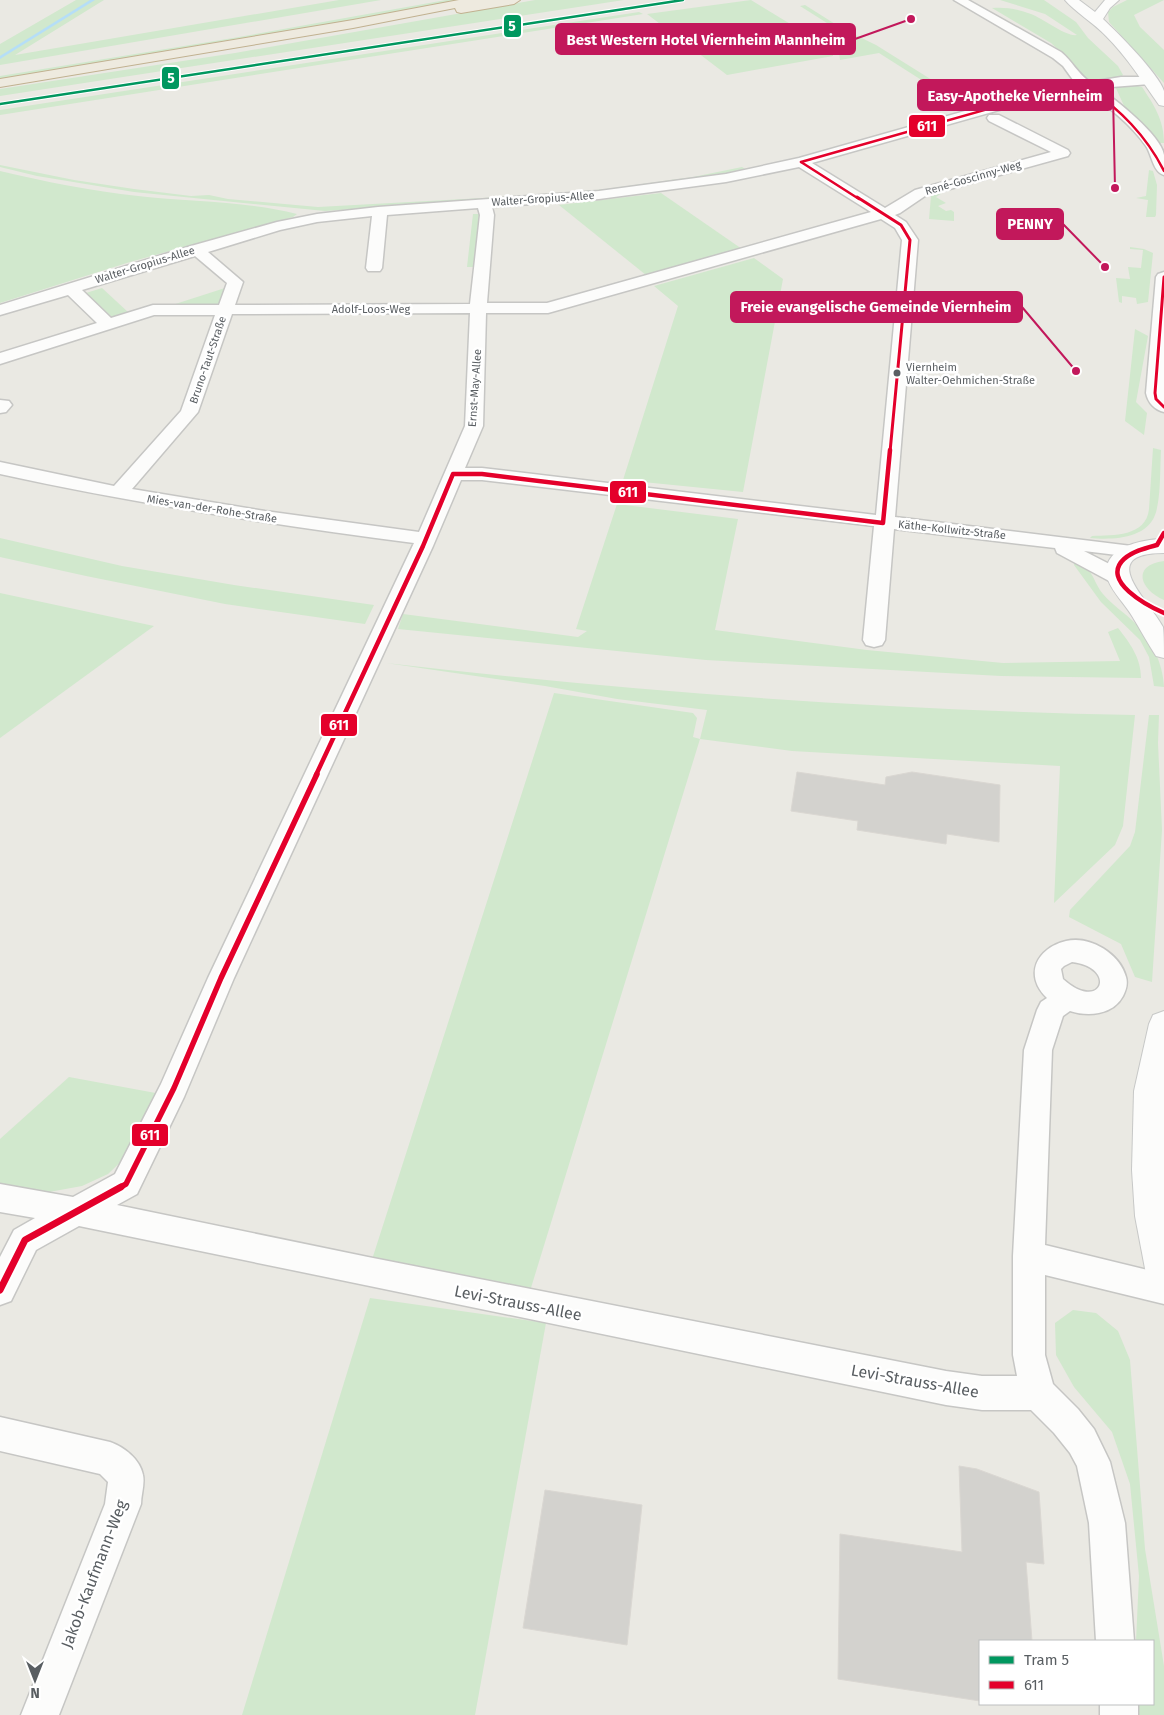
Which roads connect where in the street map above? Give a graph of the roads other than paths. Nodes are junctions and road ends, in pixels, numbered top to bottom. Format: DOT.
graph roads {
  1 [pos="429,0"];
  2 [pos="479,0"];
  3 [pos="514,0"];
  4 [pos="960,0"];
  5 [pos="1113,0"];
  6 [pos="1065,3"];
  7 [pos="386,4"];
  8 [pos="338,17"];
  9 [pos="1097,19"];
  10 [pos="353,24"];
  11 [pos="1135,63"];
  12 [pos="0,72"];
  13 [pos="1150,80"];
  14 [pos="0,83"];
  15 [pos="1087,86"];
  16 [pos="1164,102"];
  17 [pos="994,118"];
  18 [pos="801,162"];
  19 [pos="1164,172"];
  20 [pos="484,203"];
  21 [pos="378,210"];
  22 [pos="884,214"];
  23 [pos="196,250"];
  24 [pos="743,253"];
  25 [pos="374,268"];
  26 [pos="1164,277"];
  27 [pos="70,288"];
  28 [pos="478,309"];
  29 [pos="0,310"];
  30 [pos="226,310"];
  31 [pos="108,324"];
  32 [pos="0,359"];
  33 [pos="1164,407"];
  34 [pos="0,468"];
  35 [pos="453,474"];
  36 [pos="118,493"];
  37 [pos="883,523"];
  38 [pos="426,539"];
  39 [pos="1033,539"];
  40 [pos="1162,541"];
  41 [pos="1133,551"];
  42 [pos="1123,585"];
  43 [pos="1164,613"];
  44 [pos="874,640"];
  45 [pos="1164,650"];
  46 [pos="1066,998"];
  47 [pos="1164,1024"];
  48 [pos="0,1198"];
  49 [pos="75,1212"];
  50 [pos="1029,1256"];
  51 [pos="1164,1279"];
  52 [pos="1164,1289"];
  53 [pos="0,1290"];
  54 [pos="1038,1393"];
  55 [pos="0,1434"];
  56 [pos="1115,1640"];
  57 [pos="40,1715"];
  1 -- 8 [label="highway"];
  2 -- 10 [label="highway"];
  3 -- 10 [label="highway"];
  4 -- 15 [label="street"];
  5 -- 9 [label="main road"];
  6 -- 9 [label="main road"];
  6 -- 11 [label="main road"];
  7 -- 8 [label="highway"];
  8 -- 12 [label="highway"];
  9 -- 11 [label="main road"];
  10 -- 14 [label="highway"];
  11 -- 13 [label="main road"];
  13 -- 15 [label="street, Walter-Gropius-Allee"];
  13 -- 16 [label="main road"];
  15 -- 18 [label="street, Walter-Gropius-Allee"];
  15 -- 19 [label="street"];
  17 -- 22 [label="street, René-Goscinny-Weg"];
  18 -- 20 [label="street, Walter-Gropius-Allee"];
  18 -- 22 [label="street"];
  20 -- 21 [label="street, Walter-Gropius-Allee"];
  20 -- 28 [label="street, Ernst-May-Allee"];
  21 -- 23 [label="street, Walter-Gropius-Allee"];
  21 -- 25 [label="street"];
  22 -- 24 [label="street, René-Goscinny-Weg"];
  22 -- 37 [label="street"];
  23 -- 27 [label="street, Walter-Gropius-Allee"];
  23 -- 30 [label="street, Bruno-Taut-Straße"];
  24 -- 28 [label="street, Adolf-Loos-Weg"];
  26 -- 33 [label="street"];
  27 -- 29 [label="street, Walter-Gropius-Allee"];
  27 -- 31 [label="street"];
  28 -- 30 [label="street, Adolf-Loos-Weg"];
  28 -- 35 [label="street, Ernst-May-Allee"];
  30 -- 31 [label="street, Adolf-Loos-Weg"];
  30 -- 36 [label="street, Bruno-Taut-Straße"];
  31 -- 32 [label="street, Adolf-Loos-Weg"];
  34 -- 36 [label="street, Mies-van-der-Rohe-Straße"];
  35 -- 37 [label="street, Käthe-Kollwitz-Straße"];
  35 -- 38 [label="street, Ernst-May-Allee"];
  36 -- 38 [label="street, Mies-van-der-Rohe-Straße"];
  37 -- 39 [label="street, Käthe-Kollwitz-Straße"];
  37 -- 44 [label="street"];
  38 -- 49 [label="street, Ernst-May-Allee"];
  39 -- 41 [label="street, Käthe-Kollwitz-Straße"];
  39 -- 42 [label="street, Käthe-Kollwitz-Straße"];
  40 -- 41 [label="main road"];
  41 -- 42 [label="main road"];
  42 -- 43 [label="main road"];
  42 -- 45 [label="main road"];
  46 -- 50 [label="street"];
  47 -- 51 [label="main road"];
  48 -- 49 [label="street, Levi-Strauss-Allee"];
  49 -- 53 [label="street, Ernst-May-Allee"];
  49 -- 54 [label="street, Levi-Strauss-Allee"];
  50 -- 52 [label="street"];
  50 -- 54 [label="street"];
  54 -- 56 [label="street"];
  55 -- 57 [label="street, Jakob-Kaufmann-Weg"];
}
